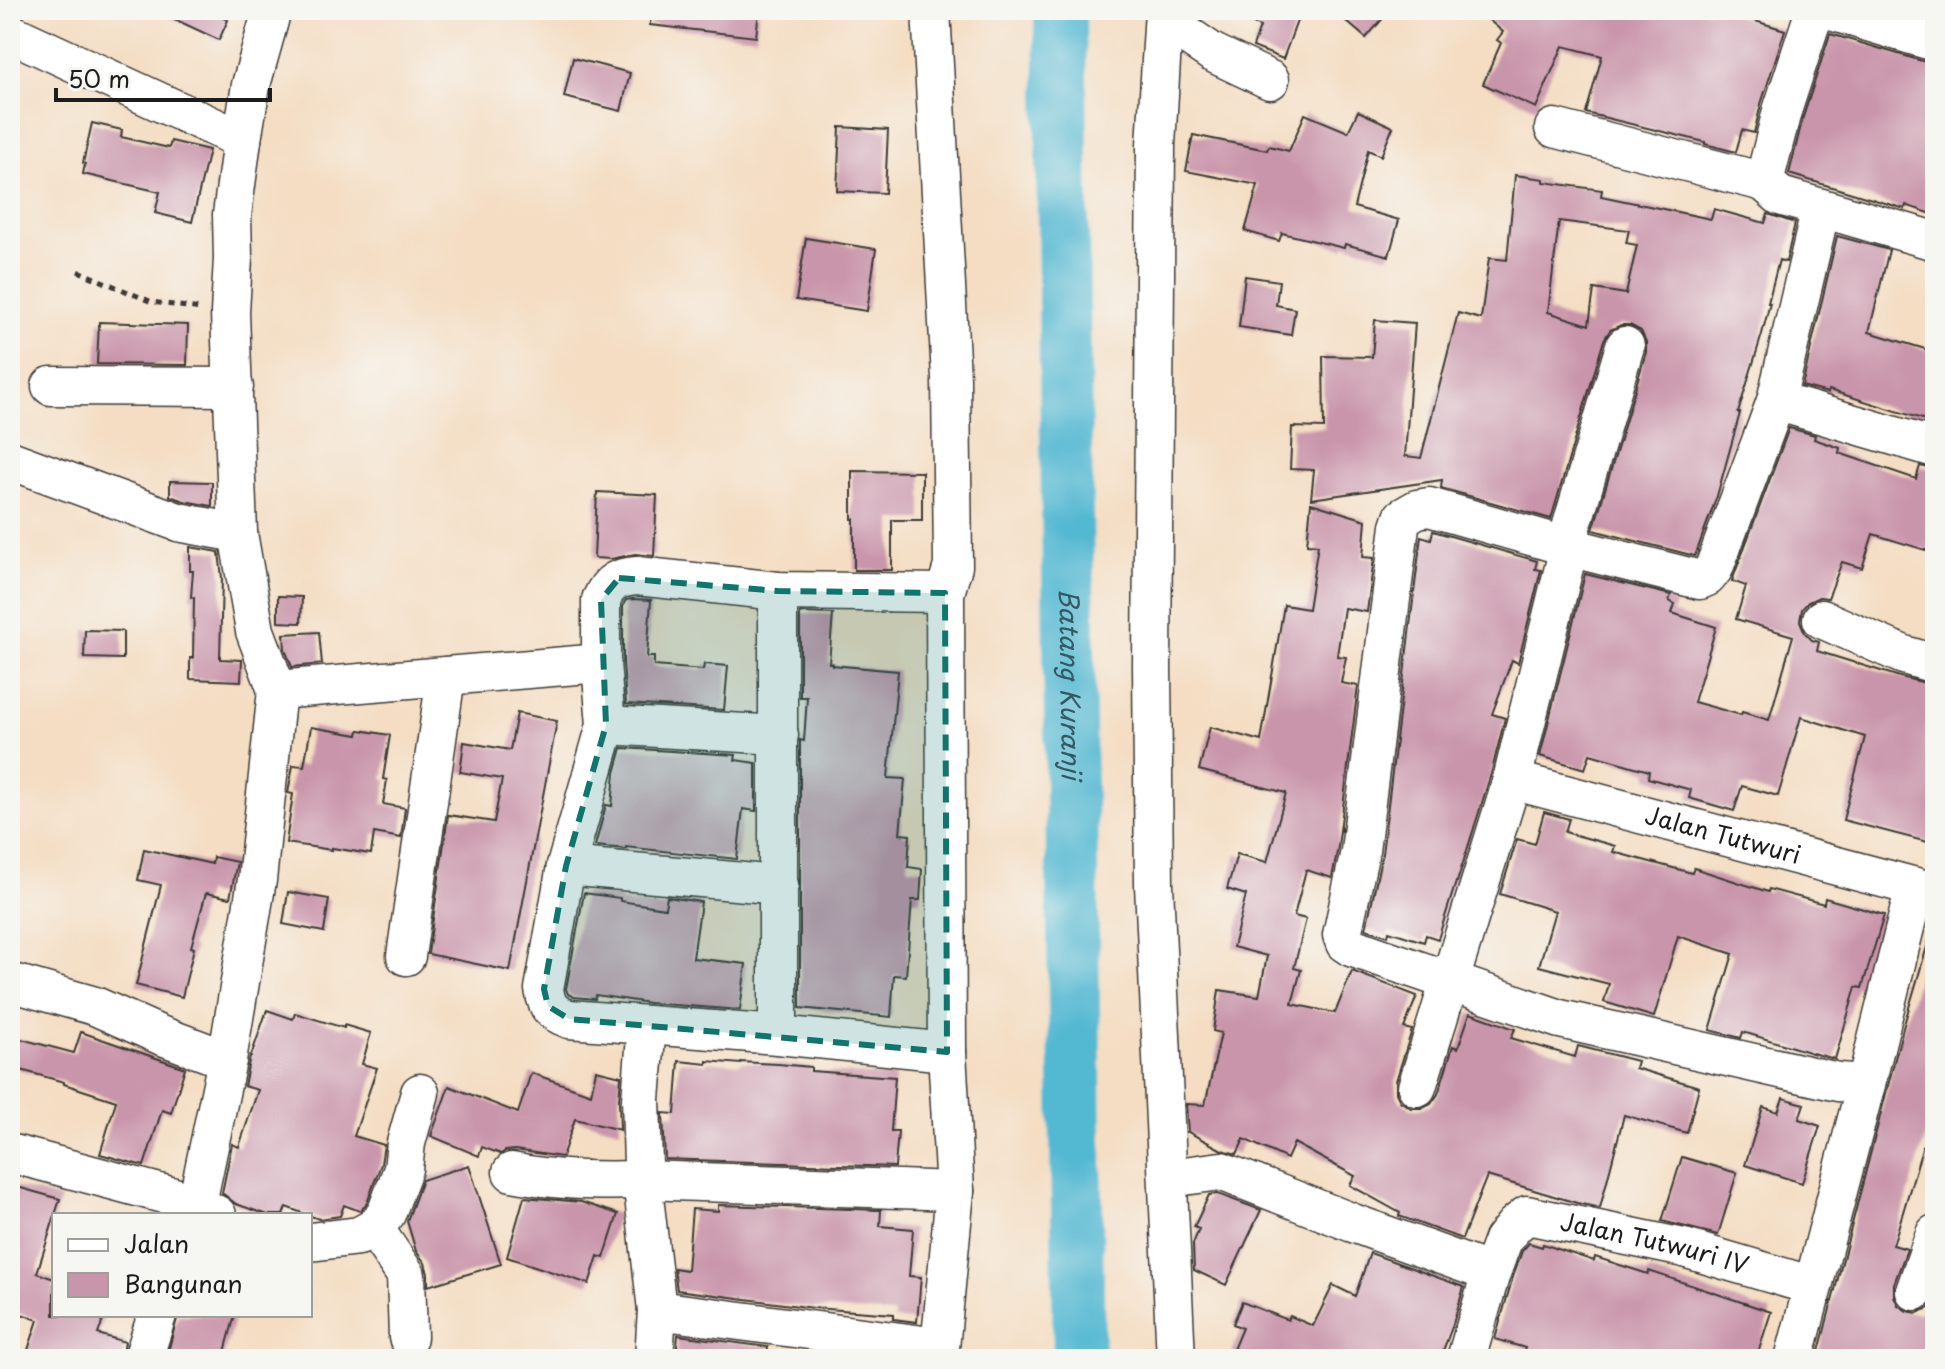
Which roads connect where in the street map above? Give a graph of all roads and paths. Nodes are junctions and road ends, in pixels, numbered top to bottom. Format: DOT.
graph roads {
  1 [pos="272,10"];
  2 [pos="931,10"];
  3 [pos="1815,10"];
  4 [pos="1828,10"];
  5 [pos="1164,15"];
  6 [pos="10,33"];
  7 [pos="1935,42"];
  8 [pos="1270,80"];
  9 [pos="1554,128"];
  10 [pos="242,140"];
  11 [pos="1764,182"];
  12 [pos="1821,208"];
  13 [pos="1935,241"];
  14 [pos="78,271"];
  15 [pos="230,313"];
  16 [pos="1625,346"];
  17 [pos="51,386"];
  18 [pos="234,387"];
  19 [pos="1776,401"];
  20 [pos="1935,448"];
  21 [pos="10,460"];
  22 [pos="238,533"];
  23 [pos="1569,547"];
  24 [pos="778,591"];
  25 [pos="945,593"];
  26 [pos="1822,619"];
  27 [pos="601,663"];
  28 [pos="1935,664"];
  29 [pos="446,676"];
  30 [pos="277,690"];
  31 [pos="606,725"];
  32 [pos="779,735"];
  33 [pos="1512,780"];
  34 [pos="566,866"];
  35 [pos="779,885"];
  36 [pos="1925,890"];
  37 [pos="406,956"];
  38 [pos="1449,980"];
  39 [pos="10,982"];
  40 [pos="647,1025"];
  41 [pos="778,1035"];
  42 [pos="947,1052"];
  43 [pos="227,1060"];
  44 [pos="1866,1084"];
  45 [pos="1417,1087"];
  46 [pos="420,1093"];
  47 [pos="10,1153"];
  48 [pos="512,1172"];
  49 [pos="1169,1178"];
  50 [pos="643,1180"];
  51 [pos="955,1191"];
  52 [pos="199,1211"];
  53 [pos="374,1228"];
  54 [pos="1935,1234"];
  55 [pos="312,1242"];
  56 [pos="1497,1256"];
  57 [pos="1813,1286"];
  58 [pos="1915,1291"];
  59 [pos="657,1310"];
  60 [pos="156,1317"];
  61 [pos="408,1337"];
  62 [pos="939,1353"];
  63 [pos="143,1359"];
  64 [pos="654,1359"];
  65 [pos="1176,1359"];
  66 [pos="1466,1359"];
  67 [pos="1794,1359"];
  1 -- 10 [label="street"];
  2 -- 25 [label="street"];
  3 -- 11 [label="street"];
  4 -- 7 [label="street"];
  5 -- 8 [label="street"];
  5 -- 49 [label="street"];
  6 -- 10 [label="street"];
  9 -- 11 [label="street"];
  10 -- 15 [label="street"];
  11 -- 12 [label="street"];
  12 -- 13 [label="street"];
  12 -- 19 [label="street"];
  14 -- 15 [label="path"];
  15 -- 18 [label="street"];
  16 -- 23 [label="street"];
  17 -- 18 [label="street"];
  18 -- 22 [label="street"];
  19 -- 20 [label="street"];
  19 -- 23 [label="street"];
  21 -- 22 [label="street"];
  22 -- 30 [label="street"];
  23 -- 33 [label="street"];
  23 -- 38 [label="street"];
  24 -- 25 [label="street"];
  24 -- 27 [label="street"];
  24 -- 32 [label="street"];
  25 -- 42 [label="street"];
  26 -- 28 [label="street"];
  27 -- 29 [label="street"];
  27 -- 31 [label="street"];
  29 -- 30 [label="street"];
  29 -- 37 [label="street"];
  30 -- 43 [label="street"];
  31 -- 32 [label="street"];
  31 -- 34 [label="street"];
  32 -- 35 [label="street"];
  33 -- 36 [label="street, Jalan Tutwuri"];
  33 -- 38 [label="street"];
  34 -- 35 [label="street"];
  34 -- 40 [label="street"];
  35 -- 41 [label="street"];
  36 -- 44 [label="street"];
  38 -- 44 [label="street"];
  38 -- 45 [label="street"];
  39 -- 43 [label="street"];
  40 -- 41 [label="street"];
  40 -- 50 [label="street"];
  41 -- 42 [label="street"];
  42 -- 51 [label="street"];
  43 -- 52 [label="street"];
  44 -- 57 [label="street"];
  46 -- 53 [label="street"];
  47 -- 52 [label="street"];
  48 -- 50 [label="street"];
  49 -- 56 [label="street"];
  49 -- 65 [label="street"];
  50 -- 51 [label="street"];
  50 -- 59 [label="street"];
  51 -- 62 [label="street"];
  53 -- 55 [label="street"];
  53 -- 61 [label="street"];
  54 -- 58 [label="street"];
  56 -- 57 [label="street, Jalan Tutwuri IV"];
  56 -- 66 [label="street"];
  57 -- 67 [label="street"];
  59 -- 62 [label="street"];
  59 -- 64 [label="street"];
  60 -- 63 [label="street"];
}
